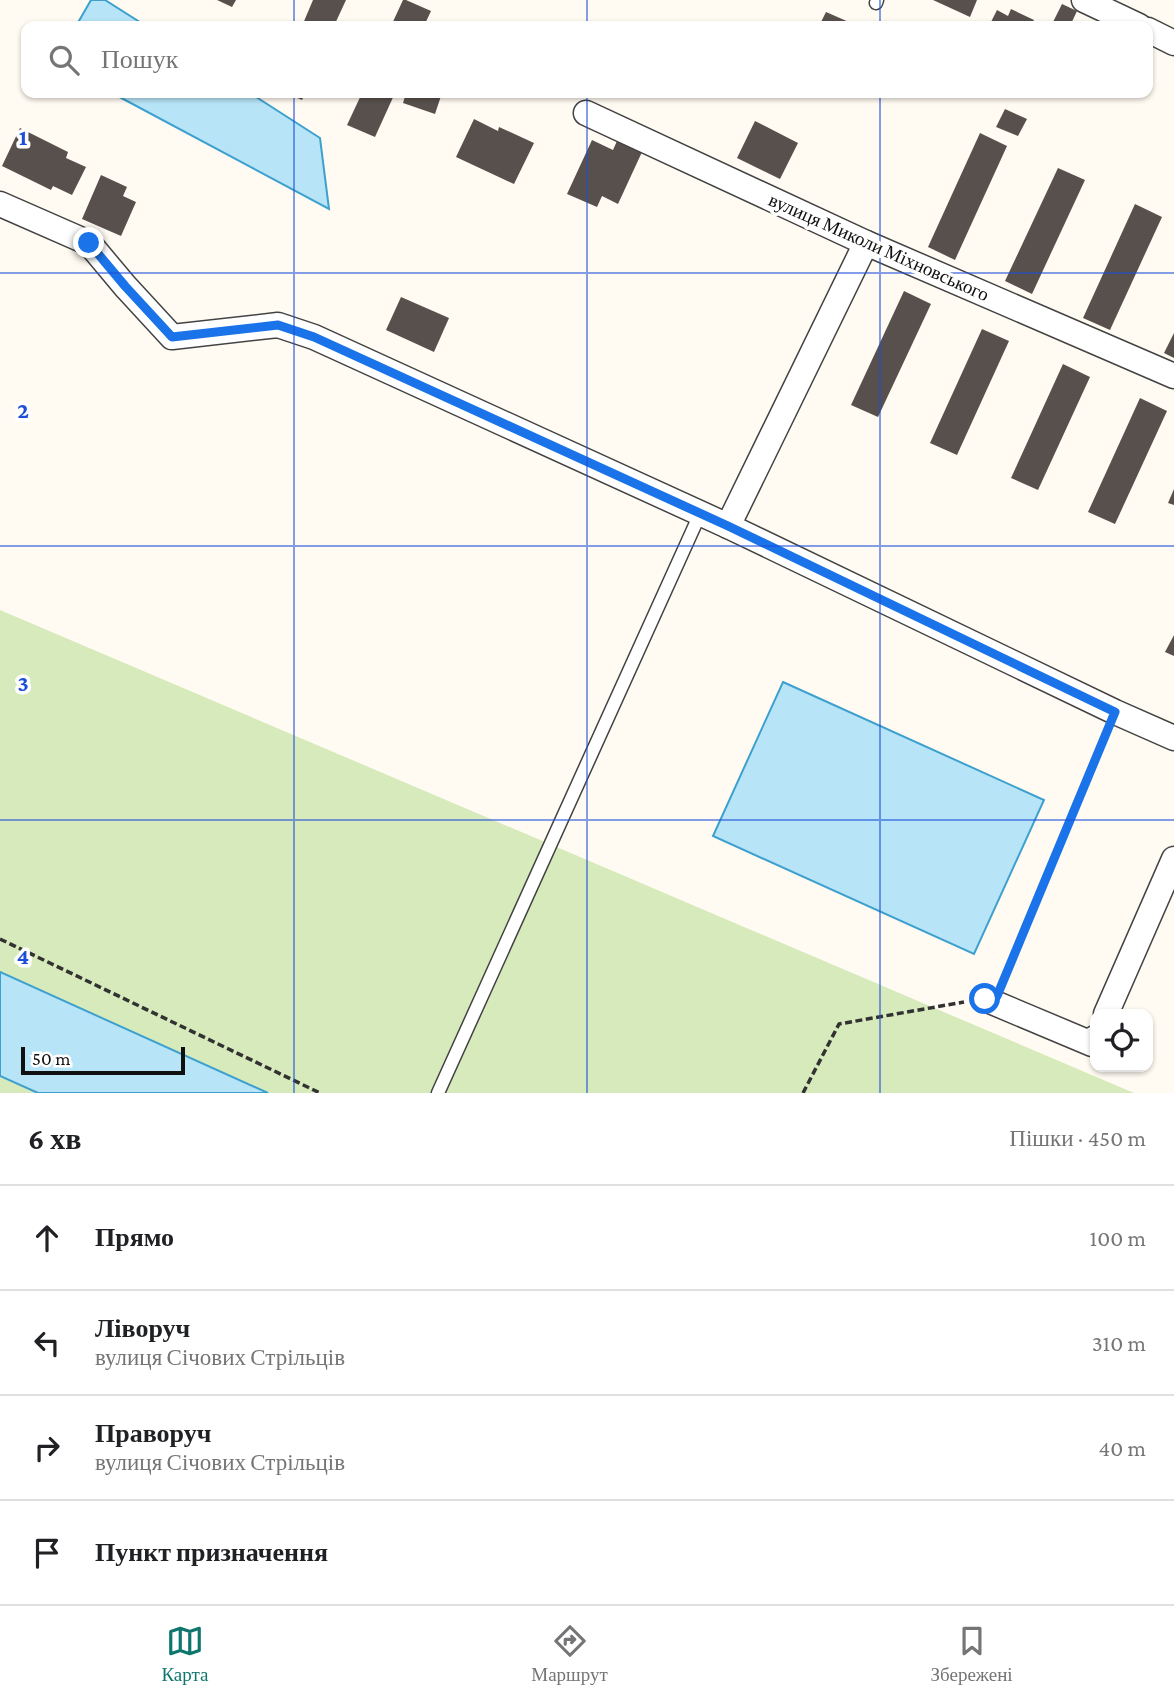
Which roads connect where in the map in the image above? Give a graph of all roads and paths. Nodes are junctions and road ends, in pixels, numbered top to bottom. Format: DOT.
graph roads {
  1 [pos="1084,0"];
  2 [pos="1128,21"];
  3 [pos="1153,32"];
  4 [pos="1174,43"];
  5 [pos="586,113"];
  6 [pos="0,204"];
  7 [pos="866,243"];
  8 [pos="1174,376"];
  9 [pos="700,514"];
  10 [pos="728,526"];
  11 [pos="1115,712"];
  12 [pos="1174,738"];
  13 [pos="1174,859"];
  14 [pos="0,939"];
  15 [pos="985,999"];
  16 [pos="1107,1009"];
  17 [pos="1090,1043"];
  18 [pos="320,1093"];
  19 [pos="438,1093"];
  20 [pos="803,1093"];
  1 -- 2 [label="street"];
  3 -- 4 [label="street"];
  5 -- 7 [label="street, вулиця Миколи Міхновського"];
  6 -- 9 [label="street"];
  7 -- 8 [label="street, вулиця Миколи Міхновського"];
  7 -- 10 [label="street"];
  9 -- 10 [label="street"];
  9 -- 19 [label="lane"];
  10 -- 11 [label="street"];
  11 -- 12 [label="street"];
  11 -- 15 [label="path"];
  13 -- 16 [label="street"];
  14 -- 18 [label="path"];
  15 -- 17 [label="street"];
  15 -- 20 [label="path"];
}
